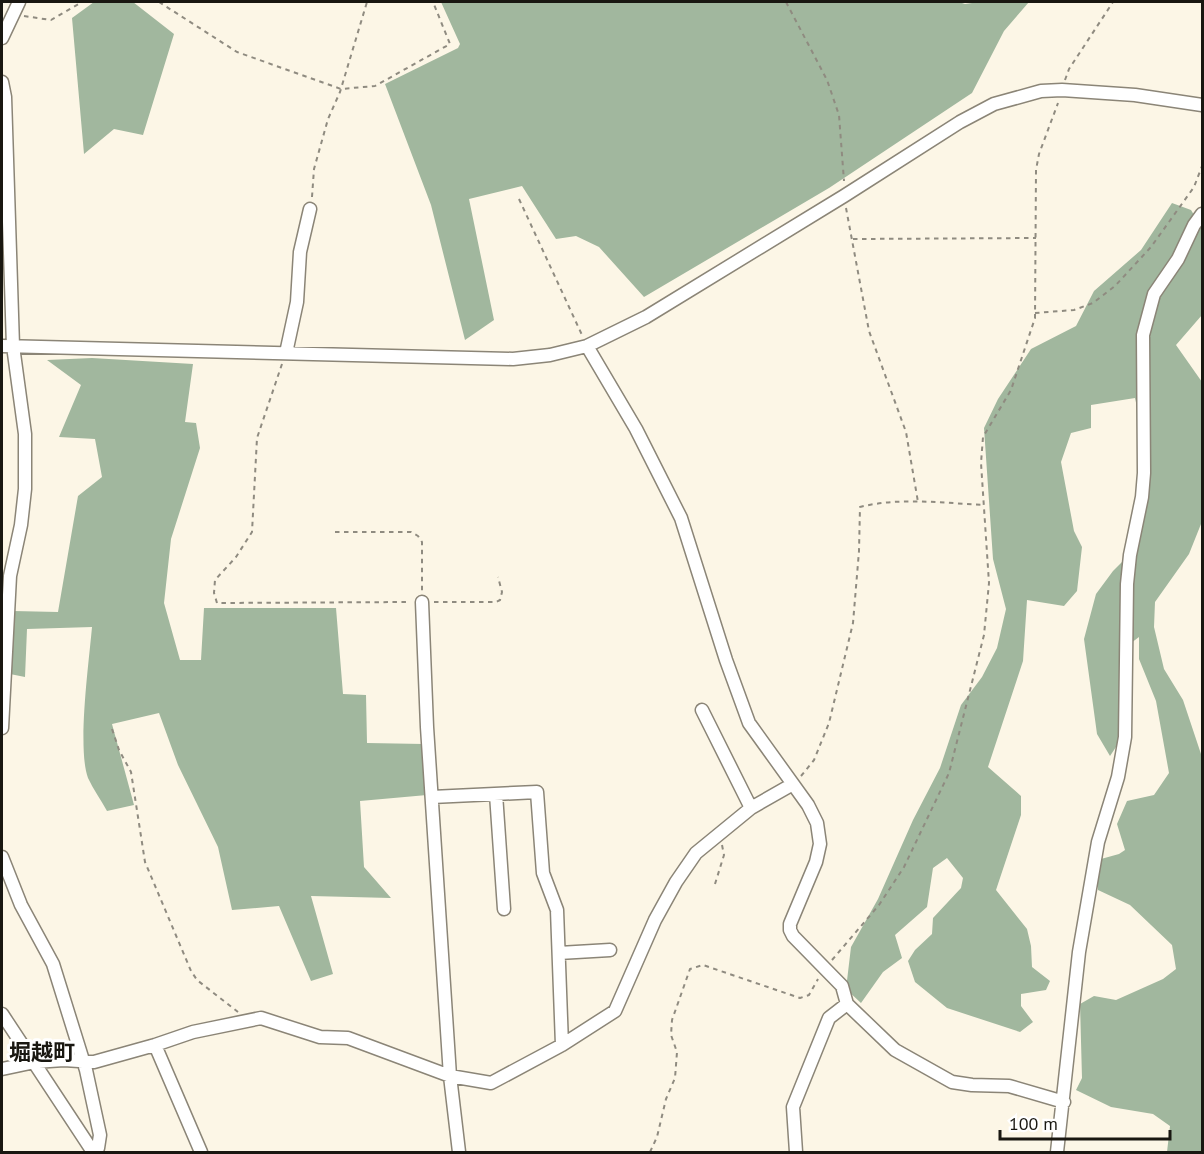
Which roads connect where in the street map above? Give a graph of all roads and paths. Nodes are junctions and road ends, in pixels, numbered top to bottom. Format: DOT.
graph roads {
  1 [pos="19,2"];
  2 [pos="82,2"];
  3 [pos="159,2"];
  4 [pos="367,2"];
  5 [pos="433,2"];
  6 [pos="786,2"];
  7 [pos="1113,2"];
  8 [pos="13,14"];
  9 [pos="2,38"];
  10 [pos="2,82"];
  11 [pos="341,89"];
  12 [pos="1062,90"];
  13 [pos="1203,105"];
  14 [pos="1203,166"];
  15 [pos="844,196"];
  16 [pos="519,199"];
  17 [pos="310,209"];
  18 [pos="1203,214"];
  19 [pos="853,238"];
  20 [pos="1036,238"];
  21 [pos="1035,313"];
  22 [pos="7,346"];
  23 [pos="587,346"];
  24 [pos="286,353"];
  25 [pos="918,502"];
  26 [pos="984,505"];
  27 [pos="335,532"];
  28 [pos="498,577"];
  29 [pos="422,602"];
  30 [pos="702,710"];
  31 [pos="2,728"];
  32 [pos="112,729"];
  33 [pos="793,784"];
  34 [pos="496,794"];
  35 [pos="432,796"];
  36 [pos="752,808"];
  37 [pos="718,835"];
  38 [pos="2,857"];
  39 [pos="716,884"];
  40 [pos="504,909"];
  41 [pos="610,950"];
  42 [pos="559,953"];
  43 [pos="825,968"];
  44 [pos="847,1004"];
  45 [pos="2,1014"];
  46 [pos="246,1021"];
  47 [pos="562,1044"];
  48 [pos="155,1045"];
  49 [pos="35,1062"];
  50 [pos="84,1062"];
  51 [pos="2,1069"];
  52 [pos="450,1076"];
  53 [pos="1064,1102"];
  54 [pos="93,1152"];
  55 [pos="201,1152"];
  56 [pos="459,1152"];
  57 [pos="650,1152"];
  58 [pos="796,1152"];
  59 [pos="1057,1152"];
  1 -- 8 [label="street"];
  2 -- 8 [label="path"];
  3 -- 11 [label="path"];
  4 -- 11 [label="path"];
  5 -- 11 [label="path"];
  6 -- 15 [label="path"];
  7 -- 12 [label="path"];
  8 -- 9 [label="street"];
  10 -- 22 [label="street"];
  11 -- 17 [label="path"];
  12 -- 13 [label="street"];
  12 -- 15 [label="street"];
  12 -- 20 [label="path"];
  14 -- 21 [label="path"];
  15 -- 19 [label="path"];
  15 -- 23 [label="street"];
  16 -- 23 [label="path"];
  17 -- 24 [label="street"];
  18 -- 53 [label="street"];
  19 -- 20 [label="path"];
  19 -- 25 [label="path"];
  20 -- 21 [label="path"];
  21 -- 26 [label="path"];
  22 -- 24 [label="street"];
  22 -- 31 [label="street"];
  23 -- 24 [label="street"];
  23 -- 33 [label="street"];
  24 -- 29 [label="path"];
  25 -- 26 [label="path"];
  25 -- 33 [label="path"];
  26 -- 43 [label="path"];
  27 -- 29 [label="path"];
  28 -- 29 [label="path"];
  29 -- 35 [label="street"];
  30 -- 36 [label="street"];
  32 -- 46 [label="path"];
  33 -- 36 [label="street"];
  33 -- 43 [label="street"];
  34 -- 35 [label="street"];
  34 -- 40 [label="street"];
  34 -- 42 [label="street"];
  35 -- 52 [label="street"];
  36 -- 37 [label="street"];
  37 -- 39 [label="path"];
  37 -- 47 [label="street"];
  38 -- 50 [label="street"];
  41 -- 42 [label="street"];
  42 -- 47 [label="street"];
  43 -- 44 [label="street"];
  43 -- 57 [label="path"];
  44 -- 53 [label="street"];
  44 -- 58 [label="street"];
  45 -- 49 [label="street"];
  46 -- 48 [label="street"];
  46 -- 52 [label="street"];
  47 -- 52 [label="street"];
  48 -- 50 [label="street"];
  48 -- 55 [label="street"];
  49 -- 50 [label="street"];
  49 -- 51 [label="street"];
  49 -- 54 [label="street"];
  50 -- 54 [label="street"];
  52 -- 56 [label="street"];
  53 -- 59 [label="street"];
}
